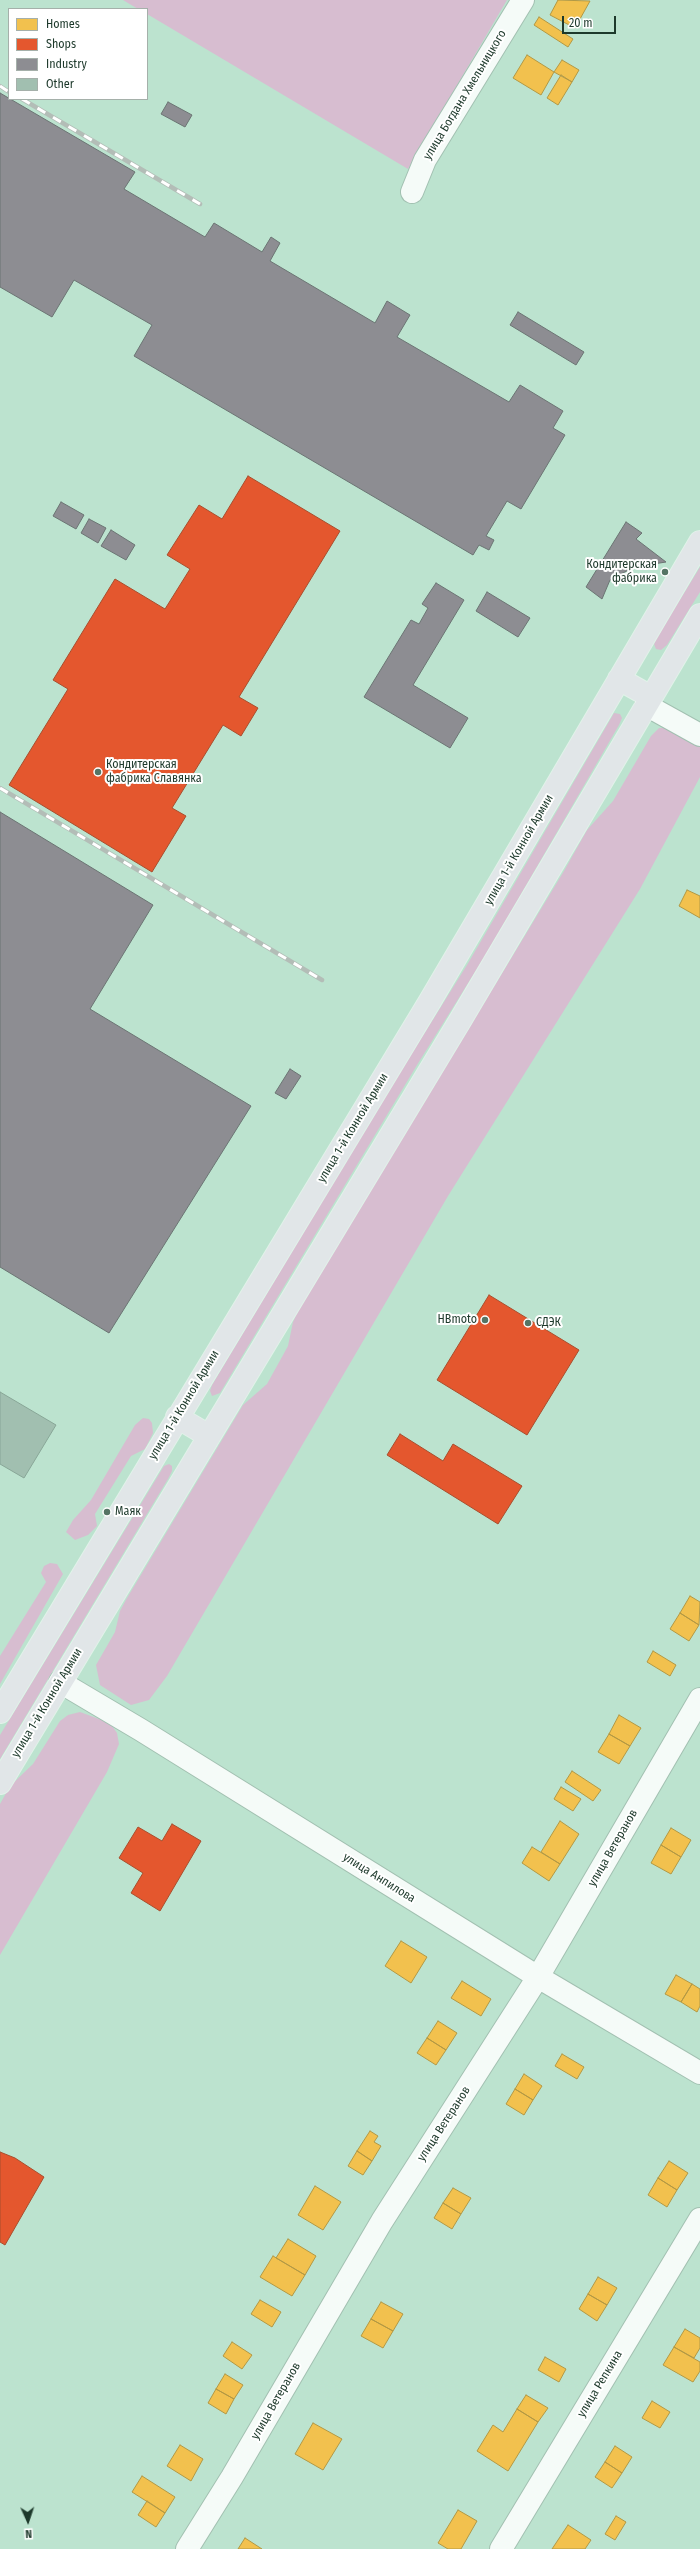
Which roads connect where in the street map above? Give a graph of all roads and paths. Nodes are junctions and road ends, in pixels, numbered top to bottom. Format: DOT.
graph roads {
  1 [pos="523,0"];
  2 [pos="412,192"];
  3 [pos="700,542"];
  4 [pos="700,615"];
  5 [pos="619,679"];
  6 [pos="649,701"];
  7 [pos="700,735"];
  8 [pos="177,1417"];
  9 [pos="208,1436"];
  10 [pos="60,1682"];
  11 [pos="700,1699"];
  12 [pos="0,1712"];
  13 [pos="0,1783"];
  14 [pos="538,1977"];
  15 [pos="700,2073"];
  16 [pos="700,2219"];
  17 [pos="187,2549"];
  18 [pos="501,2549"];
  1 -- 2 [label="street, улица Богдана Хмельницкого"];
  3 -- 5 [label="main road, улица 1-й Конной Армии"];
  4 -- 6 [label="main road, улица 1-й Конной Армии"];
  5 -- 6 [label="main road"];
  5 -- 8 [label="main road, улица 1-й Конной Армии"];
  6 -- 7 [label="street"];
  6 -- 9 [label="main road, улица 1-й Конной Армии"];
  8 -- 9 [label="main road"];
  8 -- 12 [label="main road, улица 1-й Конной Армии"];
  9 -- 10 [label="main road, улица 1-й Конной Армии"];
  10 -- 13 [label="main road, улица 1-й Конной Армии"];
  10 -- 14 [label="street, улица Анпилова"];
  11 -- 14 [label="street, улица Ветеранов"];
  14 -- 15 [label="street, улица Анпилова"];
  14 -- 17 [label="street, улица Ветеранов"];
  16 -- 18 [label="street, улица Репкина"];
}
